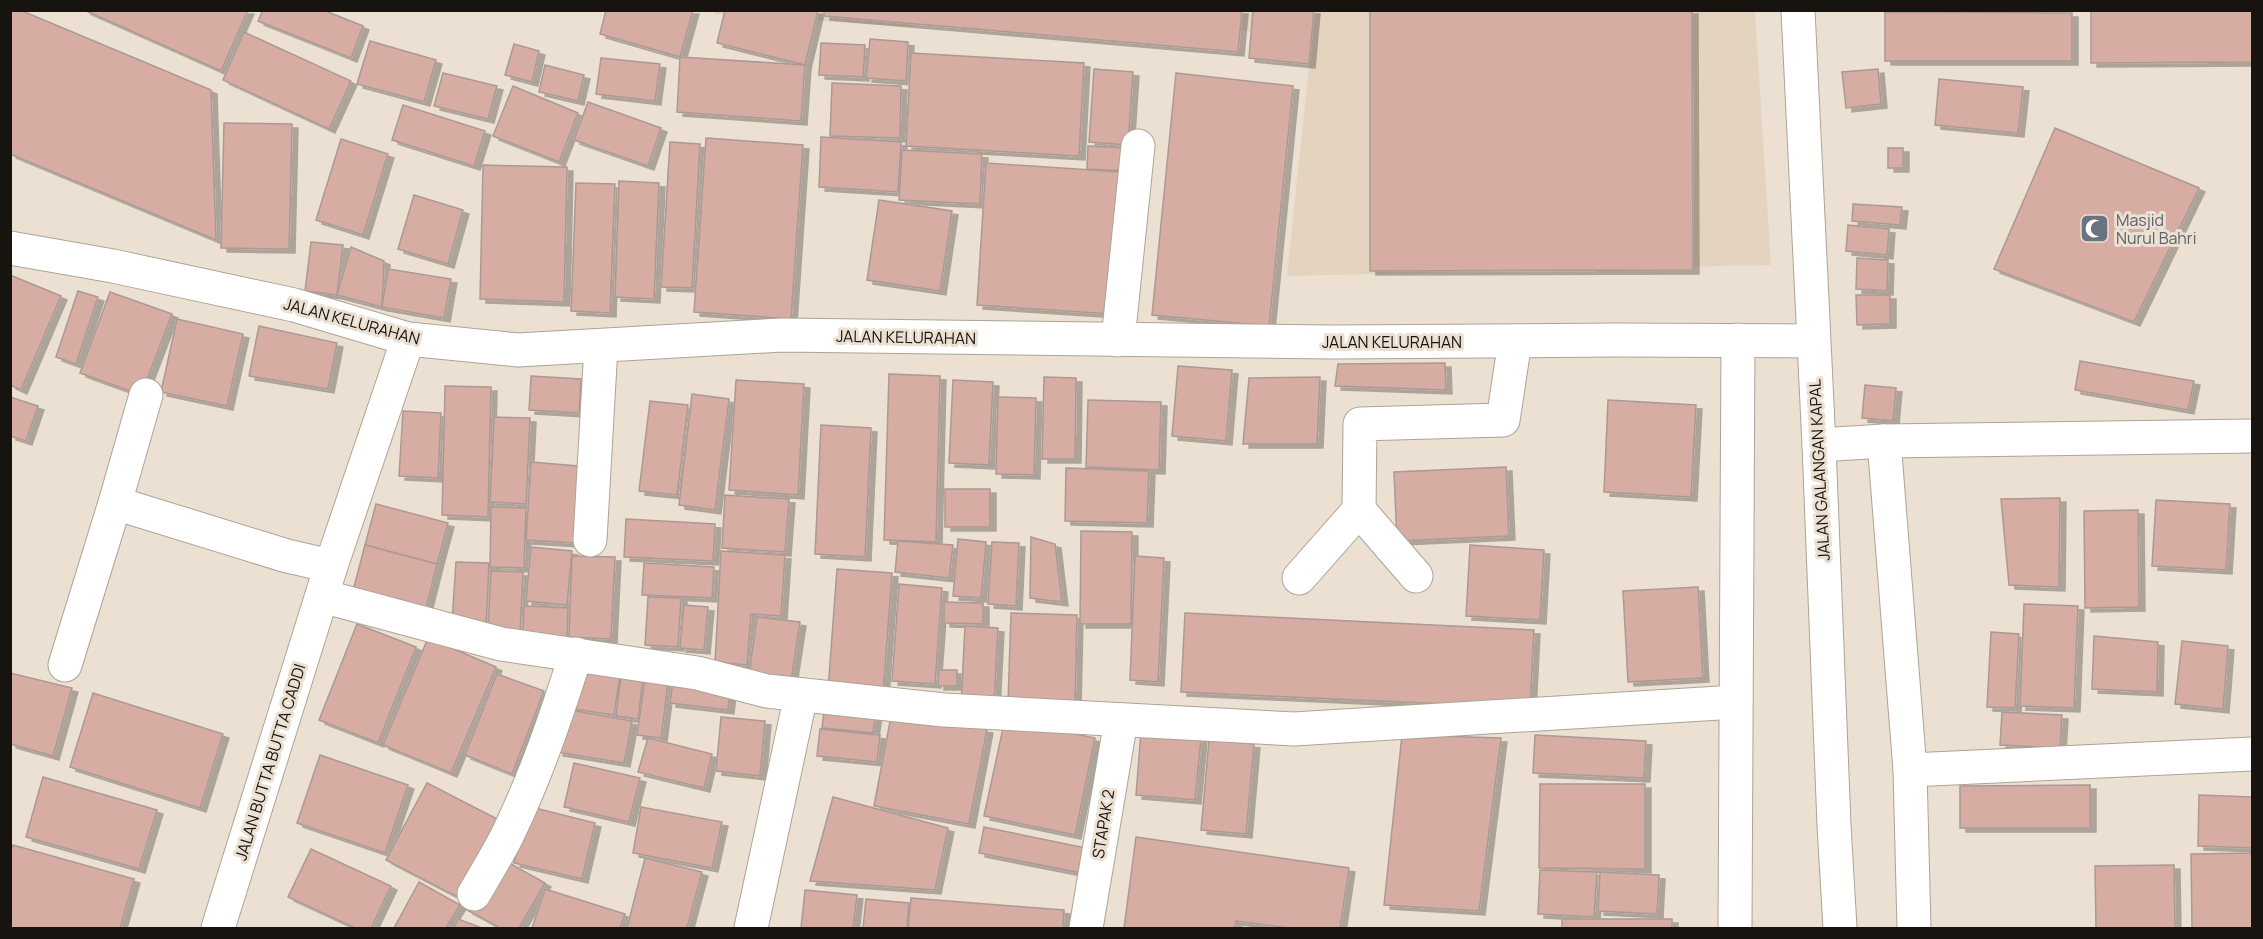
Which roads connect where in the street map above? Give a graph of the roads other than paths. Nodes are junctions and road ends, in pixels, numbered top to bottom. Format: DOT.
graph roads {
  1 [pos="1798,10"];
  2 [pos="1138,146"];
  3 [pos="10,248"];
  4 [pos="408,339"];
  5 [pos="1118,340"];
  6 [pos="1738,340"];
  7 [pos="1515,341"];
  8 [pos="1813,341"];
  9 [pos="602,346"];
  10 [pos="146,395"];
  11 [pos="2253,436"];
  12 [pos="1884,441"];
  13 [pos="1819,445"];
  14 [pos="115,503"];
  15 [pos="1359,510"];
  16 [pos="590,540"];
  17 [pos="1416,576"];
  18 [pos="1299,579"];
  19 [pos="327,581"];
  20 [pos="576,654"];
  21 [pos="65,665"];
  22 [pos="801,695"];
  23 [pos="1736,702"];
  24 [pos="1120,720"];
  25 [pos="2253,754"];
  26 [pos="1910,770"];
  27 [pos="474,894"];
  28 [pos="218,928"];
  29 [pos="751,928"];
  30 [pos="1086,928"];
  31 [pos="1735,928"];
  32 [pos="1840,928"];
  33 [pos="1914,928"];
  1 -- 8 [label="street, JALAN GALANGAN KAPAL"];
  2 -- 5 [label="street"];
  3 -- 4 [label="street, JALAN KELURAHAN"];
  4 -- 9 [label="street, JALAN KELURAHAN"];
  4 -- 19 [label="street, JALAN BUTTA BUTTA CADDI"];
  5 -- 7 [label="street, JALAN KELURAHAN"];
  5 -- 9 [label="street, JALAN KELURAHAN"];
  6 -- 7 [label="street, JALAN KELURAHAN"];
  6 -- 8 [label="street, JALAN KELURAHAN"];
  6 -- 23 [label="street"];
  7 -- 15 [label="street"];
  8 -- 13 [label="street, JALAN GALANGAN KAPAL"];
  9 -- 16 [label="street"];
  10 -- 14 [label="street"];
  11 -- 12 [label="street"];
  12 -- 13 [label="street"];
  12 -- 26 [label="street"];
  13 -- 32 [label="street, JALAN GALANGAN KAPAL"];
  14 -- 19 [label="street"];
  14 -- 21 [label="street"];
  15 -- 17 [label="street"];
  15 -- 18 [label="street"];
  19 -- 20 [label="street"];
  19 -- 28 [label="street, JALAN BUTTA BUTTA CADDI"];
  20 -- 22 [label="street"];
  20 -- 27 [label="street"];
  22 -- 24 [label="street"];
  22 -- 29 [label="street"];
  23 -- 24 [label="street"];
  23 -- 31 [label="street"];
  24 -- 30 [label="street, STAPAK 2"];
  25 -- 26 [label="street"];
  26 -- 33 [label="street"];
}
